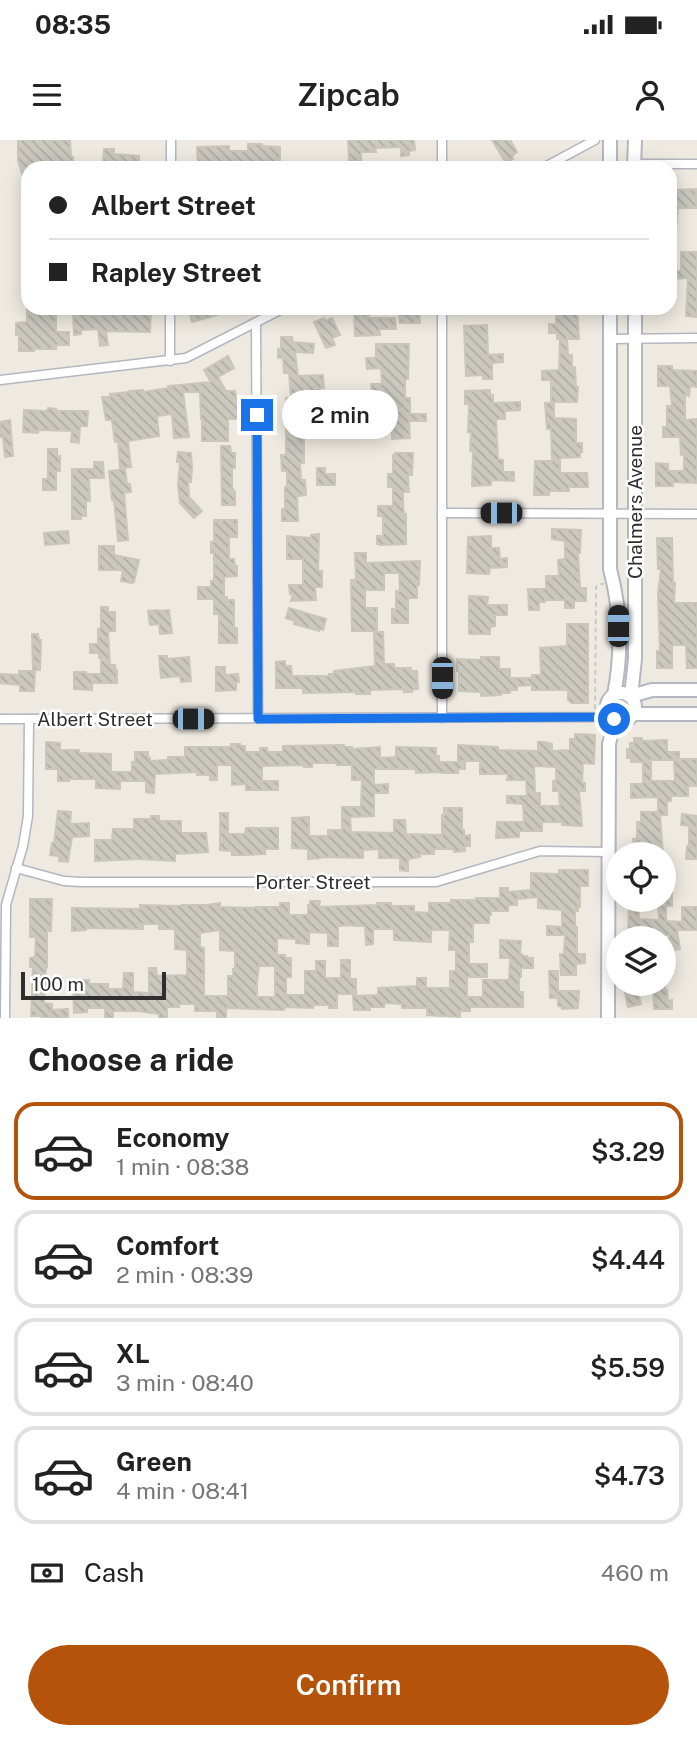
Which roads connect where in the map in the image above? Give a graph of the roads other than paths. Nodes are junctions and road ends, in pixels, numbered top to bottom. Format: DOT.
graph roads {
  1 [pos="171,140"];
  2 [pos="442,140"];
  3 [pos="595,140"];
  4 [pos="610,140"];
  5 [pos="635,140"];
  6 [pos="171,161"];
  7 [pos="442,161"];
  8 [pos="556,161"];
  9 [pos="610,161"];
  10 [pos="635,161"];
  11 [pos="697,164"];
  12 [pos="677,165"];
  13 [pos="170,315"];
  14 [pos="271,315"];
  15 [pos="442,315"];
  16 [pos="610,315"];
  17 [pos="635,315"];
  18 [pos="256,323"];
  19 [pos="635,338"];
  20 [pos="697,338"];
  21 [pos="610,339"];
  22 [pos="170,361"];
  23 [pos="0,380"];
  24 [pos="442,513"];
  25 [pos="610,514"];
  26 [pos="634,514"];
  27 [pos="697,514"];
  28 [pos="635,659"];
  29 [pos="652,690"];
  30 [pos="697,690"];
  31 [pos="614,695"];
  32 [pos="631,696"];
  33 [pos="634,714"];
  34 [pos="697,714"];
  35 [pos="611,716"];
  36 [pos="442,718"];
  37 [pos="0,719"];
  38 [pos="29,719"];
  39 [pos="258,719"];
  40 [pos="608,842"];
  41 [pos="606,852"];
  42 [pos="16,868"];
  43 [pos="608,912"];
  44 [pos="5,1018"];
  45 [pos="608,1018"];
  1 -- 6 [label="street"];
  2 -- 7 [label="street"];
  3 -- 8 [label="street"];
  4 -- 9 [label="street"];
  5 -- 10 [label="street"];
  11 -- 12 [label="street"];
  13 -- 22 [label="street"];
  14 -- 18 [label="street"];
  15 -- 24 [label="street"];
  16 -- 21 [label="street, Chalmers Avenue"];
  17 -- 19 [label="street, Chalmers Avenue"];
  18 -- 22 [label="street"];
  18 -- 39 [label="street"];
  19 -- 20 [label="street"];
  19 -- 21 [label="street"];
  19 -- 26 [label="street, Chalmers Avenue"];
  21 -- 25 [label="street, Chalmers Avenue"];
  22 -- 23 [label="street"];
  24 -- 25 [label="street"];
  24 -- 36 [label="street"];
  25 -- 26 [label="street"];
  25 -- 31 [label="street, Chalmers Avenue"];
  26 -- 27 [label="street"];
  26 -- 28 [label="street, Chalmers Avenue"];
  28 -- 29 [label="street"];
  28 -- 32 [label="street, Chalmers Avenue"];
  29 -- 30 [label="street"];
  29 -- 32 [label="street"];
  31 -- 32 [label="street"];
  31 -- 35 [label="street"];
  32 -- 33 [label="street"];
  33 -- 34 [label="street"];
  33 -- 35 [label="street"];
  35 -- 36 [label="street, Albert Street"];
  35 -- 40 [label="street"];
  36 -- 39 [label="street, Albert Street"];
  37 -- 38 [label="street, Albert Street"];
  38 -- 39 [label="street, Albert Street"];
  38 -- 42 [label="street"];
  41 -- 42 [label="street, Porter Street"];
  42 -- 44 [label="street"];
  43 -- 45 [label="street"];
}
